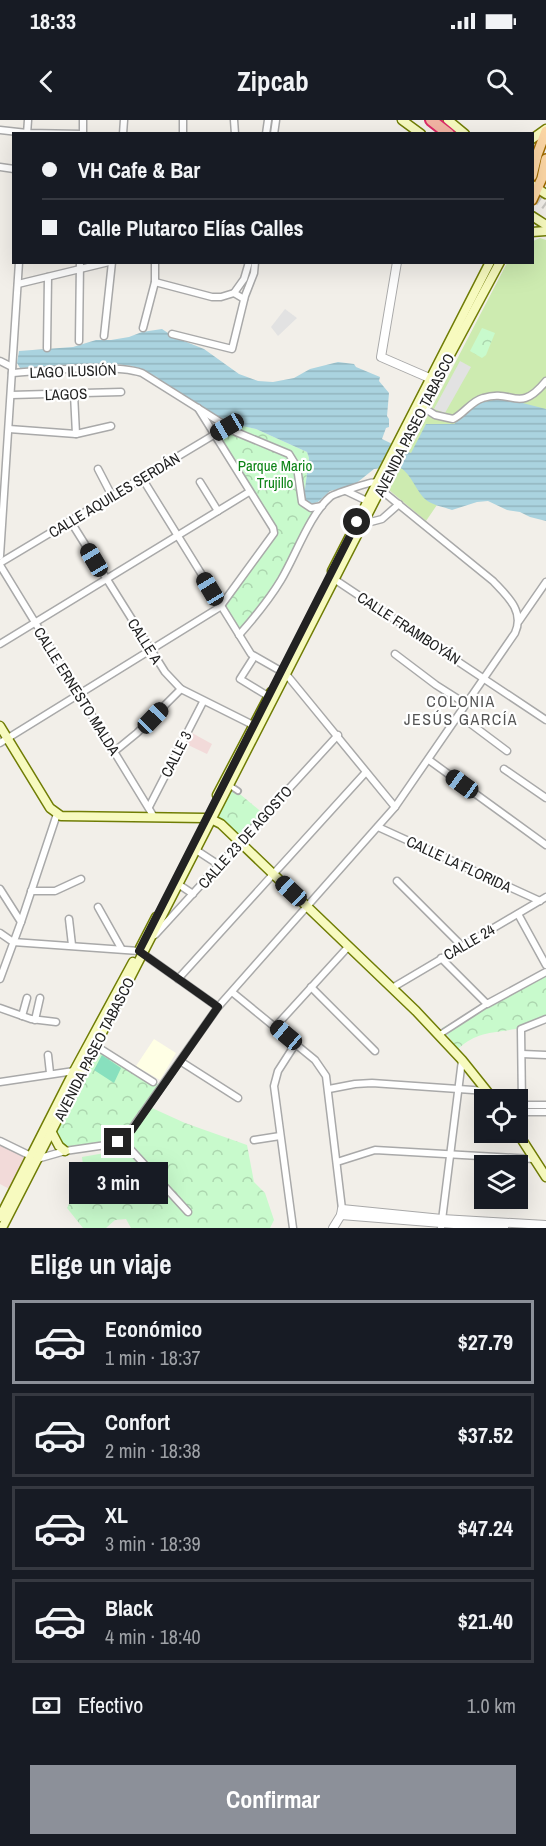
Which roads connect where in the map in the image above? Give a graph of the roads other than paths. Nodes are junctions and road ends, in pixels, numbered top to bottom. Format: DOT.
graph roads {
  1 [pos="402,120"];
  2 [pos="421,120"];
  3 [pos="431,120"];
  4 [pos="448,120"];
  5 [pos="0,130"];
  6 [pos="546,130"];
  7 [pos="18,132"];
  8 [pos="418,132"];
  9 [pos="436,132"];
  10 [pos="446,132"];
  11 [pos="463,132"];
  12 [pos="546,159"];
  13 [pos="534,167"];
  14 [pos="539,189"];
  15 [pos="19,264"];
  16 [pos="96,264"];
  17 [pos="111,264"];
  18 [pos="155,264"];
  19 [pos="248,264"];
  20 [pos="255,264"];
  21 [pos="397,264"];
  22 [pos="489,264"];
  23 [pos="499,264"];
  24 [pos="80,266"];
  25 [pos="48,277"];
  26 [pos="155,282"];
  27 [pos="18,284"];
  28 [pos="234,293"];
  29 [pos="244,299"];
  30 [pos="143,328"];
  31 [pos="172,334"];
  32 [pos="104,336"];
  33 [pos="79,341"];
  34 [pos="47,348"];
  35 [pos="0,361"];
  36 [pos="12,370"];
  37 [pos="433,380"];
  38 [pos="546,381"];
  39 [pos="121,392"];
  40 [pos="74,394"];
  41 [pos="11,395"];
  42 [pos="198,408"];
  43 [pos="424,408"];
  44 [pos="0,415"];
  45 [pos="10,416"];
  46 [pos="111,426"];
  47 [pos="227,427"];
  48 [pos="9,429"];
  49 [pos="76,434"];
  50 [pos="213,434"];
  51 [pos="98,469"];
  52 [pos="3,476"];
  53 [pos="142,478"];
  54 [pos="200,482"];
  55 [pos="379,486"];
  56 [pos="346,491"];
  57 [pos="249,492"];
  58 [pos="112,496"];
  59 [pos="367,501"];
  60 [pos="399,504"];
  61 [pos="322,506"];
  62 [pos="218,511"];
  63 [pos="71,522"];
  64 [pos="363,524"];
  65 [pos="178,536"];
  66 [pos="0,556"];
  67 [pos="0,564"];
  68 [pos="106,579"];
  69 [pos="334,579"];
  70 [pos="546,582"];
  71 [pos="220,606"];
  72 [pos="519,621"];
  73 [pos="34,623"];
  74 [pos="239,635"];
  75 [pos="0,644"];
  76 [pos="152,651"];
  77 [pos="395,654"];
  78 [pos="254,657"];
  79 [pos="284,672"];
  80 [pos="483,677"];
  81 [pos="181,689"];
  82 [pos="80,695"];
  83 [pos="268,696"];
  84 [pos="203,702"];
  85 [pos="466,704"];
  86 [pos="459,715"];
  87 [pos="546,720"];
  88 [pos="253,725"];
  89 [pos="0,726"];
  90 [pos="338,735"];
  91 [pos="4,741"];
  92 [pos="116,751"];
  93 [pos="507,751"];
  94 [pos="429,760"];
  95 [pos="504,769"];
  96 [pos="366,772"];
  97 [pos="229,785"];
  98 [pos="238,791"];
  99 [pos="546,798"];
  100 [pos="149,807"];
  101 [pos="395,807"];
  102 [pos="57,814"];
  103 [pos="154,817"];
  104 [pos="208,818"];
  105 [pos="378,827"];
  106 [pos="240,842"];
  107 [pos="546,844"];
  108 [pos="196,850"];
  109 [pos="219,865"];
  110 [pos="274,876"];
  111 [pos="81,879"];
  112 [pos="397,881"];
  113 [pos="178,884"];
  114 [pos="0,889"];
  115 [pos="31,891"];
  116 [pos="194,894"];
  117 [pos="543,899"];
  118 [pos="98,907"];
  119 [pos="307,907"];
  120 [pos="518,914"];
  121 [pos="69,919"];
  122 [pos="164,920"];
  123 [pos="21,922"];
  124 [pos="0,933"];
  125 [pos="13,942"];
  126 [pos="72,945"];
  127 [pos="461,945"];
  128 [pos="348,947"];
  129 [pos="121,948"];
  130 [pos="141,952"];
  131 [pos="441,958"];
  132 [pos="546,964"];
  133 [pos="546,972"];
  134 [pos="0,979"];
  135 [pos="178,979"];
  136 [pos="311,987"];
  137 [pos="392,988"];
  138 [pos="232,992"];
  139 [pos="27,998"];
  140 [pos="40,998"];
  141 [pos="487,1004"];
  142 [pos="218,1007"];
  143 [pos="0,1008"];
  144 [pos="22,1016"];
  145 [pos="546,1019"];
  146 [pos="35,1020"];
  147 [pos="57,1022"];
  148 [pos="276,1026"];
  149 [pos="439,1036"];
  150 [pos="296,1043"];
  151 [pos="96,1046"];
  152 [pos="375,1050"];
  153 [pos="522,1054"];
  154 [pos="546,1054"];
  155 [pos="48,1055"];
  156 [pos="462,1060"];
  157 [pos="180,1061"];
  158 [pos="74,1071"];
  159 [pos="50,1073"];
  160 [pos="0,1082"];
  161 [pos="153,1082"];
  162 [pos="163,1087"];
  163 [pos="458,1088"];
  164 [pos="329,1089"];
  165 [pos="486,1089"];
  166 [pos="521,1089"];
  167 [pos="474,1090"];
  168 [pos="238,1098"];
  169 [pos="528,1105"];
  170 [pos="546,1105"];
  171 [pos="528,1112"];
  172 [pos="546,1112"];
  173 [pos="51,1131"];
  174 [pos="280,1136"];
  175 [pos="122,1140"];
  176 [pos="254,1140"];
  177 [pos="0,1141"];
  178 [pos="524,1143"];
  179 [pos="65,1151"];
  180 [pos="450,1154"];
  181 [pos="34,1158"];
  182 [pos="534,1159"];
  183 [pos="337,1162"];
  184 [pos="546,1177"];
  185 [pos="188,1212"];
  186 [pos="342,1212"];
  187 [pos="0,1217"];
  188 [pos="442,1224"];
  189 [pos="546,1225"];
  190 [pos="2,1228"];
  191 [pos="293,1228"];
  192 [pos="333,1228"];
  193 [pos="504,1228"];
  1 -- 8 [label="main road"];
  2 -- 9 [label="highway"];
  3 -- 10 [label="highway"];
  4 -- 11 [label="main road"];
  5 -- 7 [label="street"];
  6 -- 13 [label="main road"];
  12 -- 14 [label="main road"];
  15 -- 27 [label="street"];
  16 -- 24 [label="street"];
  17 -- 32 [label="street"];
  18 -- 26 [label="street"];
  19 -- 28 [label="street"];
  20 -- 29 [label="street"];
  21 -- 37 [label="street"];
  22 -- 37 [label="main road, AVENIDA PASEO TABASCO"];
  23 -- 37 [label="main road, AVENIDA PASEO TABASCO"];
  24 -- 25 [label="street"];
  24 -- 33 [label="street"];
  25 -- 27 [label="street"];
  25 -- 34 [label="street"];
  26 -- 28 [label="street"];
  26 -- 30 [label="street"];
  27 -- 36 [label="street"];
  28 -- 29 [label="street"];
  29 -- 31 [label="street"];
  35 -- 36 [label="street"];
  36 -- 41 [label="street"];
  36 -- 42 [label="street, LAGO ILUSIÓN"];
  37 -- 43 [label="main road, AVENIDA PASEO TABASCO"];
  37 -- 55 [label="main road, AVENIDA PASEO TABASCO"];
  38 -- 43 [label="street"];
  39 -- 40 [label="street, LAGOS"];
  40 -- 41 [label="street, LAGOS"];
  40 -- 49 [label="street"];
  41 -- 45 [label="street"];
  42 -- 47 [label="street, LAGO ILUSIÓN"];
  42 -- 50 [label="street"];
  43 -- 55 [label="main road, AVENIDA PASEO TABASCO"];
  44 -- 45 [label="street"];
  45 -- 48 [label="street"];
  46 -- 49 [label="street"];
  47 -- 50 [label="street, CALLE AQUILES SERDÁN"];
  47 -- 61 [label="street, LAGO ILUSIÓN"];
  48 -- 49 [label="street"];
  48 -- 52 [label="street"];
  50 -- 53 [label="street, CALLE AQUILES SERDÁN"];
  50 -- 57 [label="street"];
  51 -- 58 [label="street"];
  52 -- 66 [label="street"];
  53 -- 58 [label="street, CALLE AQUILES SERDÁN"];
  53 -- 65 [label="street"];
  54 -- 62 [label="street"];
  55 -- 56 [label="street"];
  55 -- 59 [label="main road, AVENIDA PASEO TABASCO"];
  55 -- 60 [label="street"];
  55 -- 64 [label="main road, AVENIDA PASEO TABASCO"];
  56 -- 59 [label="street"];
  56 -- 61 [label="street"];
  57 -- 62 [label="street"];
  57 -- 71 [label="street"];
  58 -- 63 [label="street, CALLE AQUILES SERDÁN"];
  59 -- 79 [label="main road, AVENIDA PASEO TABASCO"];
  60 -- 64 [label="street"];
  60 -- 72 [label="street"];
  61 -- 74 [label="street"];
  62 -- 65 [label="street"];
  63 -- 67 [label="street, CALLE AQUILES SERDÁN"];
  63 -- 68 [label="street, CALLE A"];
  64 -- 69 [label="main road, AVENIDA PASEO TABASCO"];
  65 -- 68 [label="street"];
  65 -- 71 [label="street"];
  67 -- 73 [label="street, CALLE ERNESTO MALDA"];
  68 -- 73 [label="street"];
  68 -- 76 [label="street, CALLE A"];
  69 -- 79 [label="main road, AVENIDA PASEO TABASCO"];
  69 -- 80 [label="street, CALLE FRAMBOYÁN"];
  70 -- 72 [label="street"];
  71 -- 74 [label="street"];
  71 -- 76 [label="street"];
  72 -- 80 [label="street"];
  73 -- 75 [label="street"];
  73 -- 82 [label="street, CALLE ERNESTO MALDA"];
  74 -- 78 [label="street"];
  76 -- 81 [label="street, CALLE A"];
  76 -- 82 [label="street"];
  77 -- 85 [label="street"];
  78 -- 79 [label="street"];
  78 -- 83 [label="street"];
  79 -- 83 [label="main road, AVENIDA PASEO TABASCO"];
  79 -- 90 [label="street"];
  79 -- 97 [label="main road, AVENIDA PASEO TABASCO"];
  80 -- 85 [label="street"];
  80 -- 87 [label="street, CALLE FRAMBOYÁN"];
  81 -- 84 [label="street, CALLE A"];
  81 -- 92 [label="street"];
  82 -- 91 [label="street"];
  82 -- 92 [label="street, CALLE ERNESTO MALDA"];
  83 -- 88 [label="main road, AVENIDA PASEO TABASCO"];
  84 -- 88 [label="street, CALLE A"];
  84 -- 100 [label="street, CALLE 3"];
  85 -- 86 [label="street"];
  86 -- 93 [label="street"];
  86 -- 94 [label="street"];
  88 -- 104 [label="main road, AVENIDA PASEO TABASCO"];
  89 -- 91 [label="main road"];
  90 -- 96 [label="street"];
  90 -- 106 [label="street, CALLE 23 DE AGOSTO"];
  91 -- 102 [label="main road"];
  92 -- 100 [label="street, CALLE ERNESTO MALDA"];
  94 -- 101 [label="street"];
  94 -- 107 [label="street"];
  95 -- 99 [label="street"];
  96 -- 101 [label="street"];
  96 -- 110 [label="street"];
  97 -- 98 [label="street"];
  97 -- 104 [label="main road, AVENIDA PASEO TABASCO"];
  100 -- 103 [label="street, CALLE ERNESTO MALDA"];
  101 -- 105 [label="street"];
  102 -- 103 [label="main road"];
  102 -- 115 [label="street"];
  103 -- 104 [label="main road"];
  104 -- 106 [label="main road"];
  104 -- 108 [label="main road, AVENIDA PASEO TABASCO"];
  104 -- 130 [label="main road, AVENIDA PASEO TABASCO"];
  105 -- 117 [label="street, CALLE LA FLORIDA"];
  105 -- 119 [label="street"];
  106 -- 109 [label="street, CALLE 23 DE AGOSTO"];
  106 -- 110 [label="main road"];
  108 -- 109 [label="street"];
  108 -- 113 [label="main road, AVENIDA PASEO TABASCO"];
  109 -- 116 [label="street, CALLE 23 DE AGOSTO"];
  110 -- 119 [label="main road"];
  110 -- 135 [label="street"];
  111 -- 115 [label="street"];
  112 -- 127 [label="street"];
  113 -- 116 [label="street"];
  113 -- 122 [label="main road, AVENIDA PASEO TABASCO"];
  114 -- 123 [label="street"];
  115 -- 123 [label="street"];
  116 -- 122 [label="street, CALLE 23 DE AGOSTO"];
  117 -- 120 [label="street, CALLE 24"];
  118 -- 129 [label="street"];
  119 -- 128 [label="main road"];
  119 -- 138 [label="street"];
  120 -- 127 [label="street, CALLE 24"];
  120 -- 132 [label="street"];
  121 -- 126 [label="street"];
  122 -- 130 [label="main road, AVENIDA PASEO TABASCO"];
  123 -- 125 [label="street"];
  124 -- 125 [label="street"];
  125 -- 126 [label="street"];
  125 -- 134 [label="street"];
  126 -- 129 [label="street"];
  127 -- 131 [label="street, CALLE 24"];
  128 -- 136 [label="street"];
  128 -- 137 [label="main road"];
  129 -- 130 [label="street"];
  130 -- 135 [label="street"];
  130 -- 151 [label="main road, AVENIDA PASEO TABASCO"];
  130 -- 158 [label="main road, AVENIDA PASEO TABASCO"];
  131 -- 137 [label="street, CALLE 24"];
  131 -- 141 [label="street"];
  133 -- 141 [label="street"];
  135 -- 142 [label="street"];
  136 -- 148 [label="street"];
  136 -- 152 [label="street"];
  137 -- 149 [label="main road"];
  138 -- 142 [label="street"];
  138 -- 148 [label="street"];
  139 -- 144 [label="street"];
  140 -- 146 [label="street"];
  141 -- 149 [label="street"];
  142 -- 157 [label="street"];
  143 -- 144 [label="street"];
  144 -- 146 [label="street"];
  145 -- 153 [label="street"];
  146 -- 147 [label="street"];
  148 -- 150 [label="street"];
  149 -- 156 [label="main road"];
  150 -- 164 [label="street"];
  150 -- 174 [label="street"];
  151 -- 161 [label="street"];
  151 -- 173 [label="main road, AVENIDA PASEO TABASCO"];
  153 -- 154 [label="street"];
  153 -- 166 [label="street"];
  155 -- 159 [label="street"];
  156 -- 163 [label="street"];
  156 -- 165 [label="main road"];
  157 -- 162 [label="street"];
  157 -- 168 [label="street"];
  158 -- 159 [label="street"];
  158 -- 181 [label="main road, AVENIDA PASEO TABASCO"];
  159 -- 160 [label="street"];
  161 -- 162 [label="street"];
  162 -- 175 [label="street"];
  163 -- 164 [label="street"];
  163 -- 167 [label="street"];
  163 -- 180 [label="street"];
  164 -- 183 [label="street"];
  169 -- 170 [label="street"];
  171 -- 172 [label="street"];
  173 -- 179 [label="main road"];
  173 -- 181 [label="main road, AVENIDA PASEO TABASCO"];
  174 -- 176 [label="street"];
  174 -- 191 [label="street"];
  175 -- 179 [label="street"];
  175 -- 185 [label="street"];
  177 -- 181 [label="street"];
  178 -- 182 [label="main road"];
  179 -- 181 [label="street"];
  180 -- 182 [label="street"];
  180 -- 183 [label="street"];
  180 -- 188 [label="street"];
  181 -- 187 [label="main road, AVENIDA PASEO TABASCO"];
  181 -- 190 [label="main road, AVENIDA PASEO TABASCO"];
  182 -- 184 [label="main road"];
  183 -- 186 [label="street"];
  186 -- 188 [label="street"];
  186 -- 192 [label="street"];
  188 -- 189 [label="street"];
  188 -- 193 [label="street"];
}
